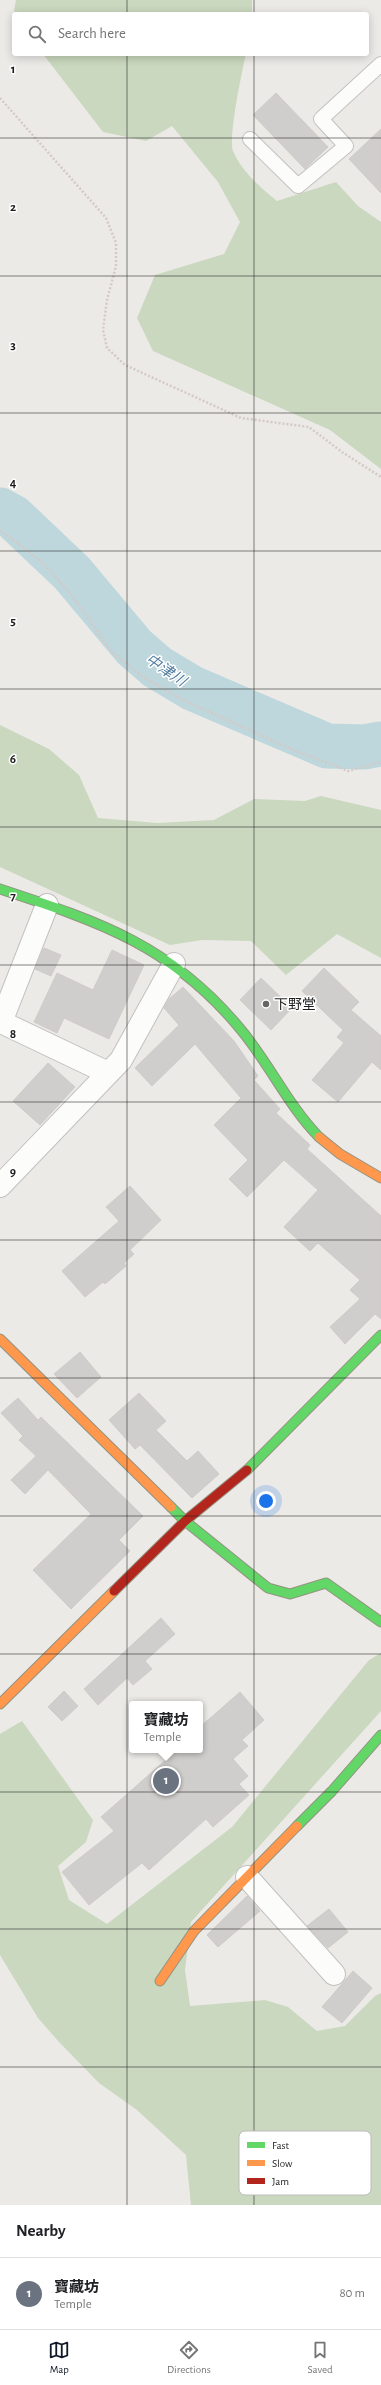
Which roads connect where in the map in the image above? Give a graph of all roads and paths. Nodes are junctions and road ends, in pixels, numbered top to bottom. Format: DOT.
graph roads {
  1 [pos="381,64"];
  2 [pos="0,98"];
  3 [pos="250,138"];
  4 [pos="381,477"];
  5 [pos="0,530"];
  6 [pos="381,762"];
  7 [pos="0,889"];
  8 [pos="47,905"];
  9 [pos="174,964"];
  10 [pos="108,1073"];
  11 [pos="381,1178"];
  12 [pos="0,1186"];
  13 [pos="381,1335"];
  14 [pos="0,1340"];
  15 [pos="185,1521"];
  16 [pos="381,1622"];
  17 [pos="0,1704"];
  18 [pos="381,1735"];
  19 [pos="247,1877"];
  20 [pos="334,1974"];
  21 [pos="160,1981"];
  1 -- 3 [label="lane"];
  2 -- 4 [label="path"];
  5 -- 6 [label="path"];
  7 -- 8 [label="street"];
  8 -- 9 [label="street"];
  8 -- 10 [label="street"];
  9 -- 10 [label="street"];
  9 -- 11 [label="street"];
  10 -- 12 [label="street"];
  13 -- 15 [label="street"];
  14 -- 15 [label="street"];
  15 -- 16 [label="street"];
  15 -- 17 [label="street"];
  18 -- 19 [label="street"];
  19 -- 20 [label="street"];
  19 -- 21 [label="street"];
}
